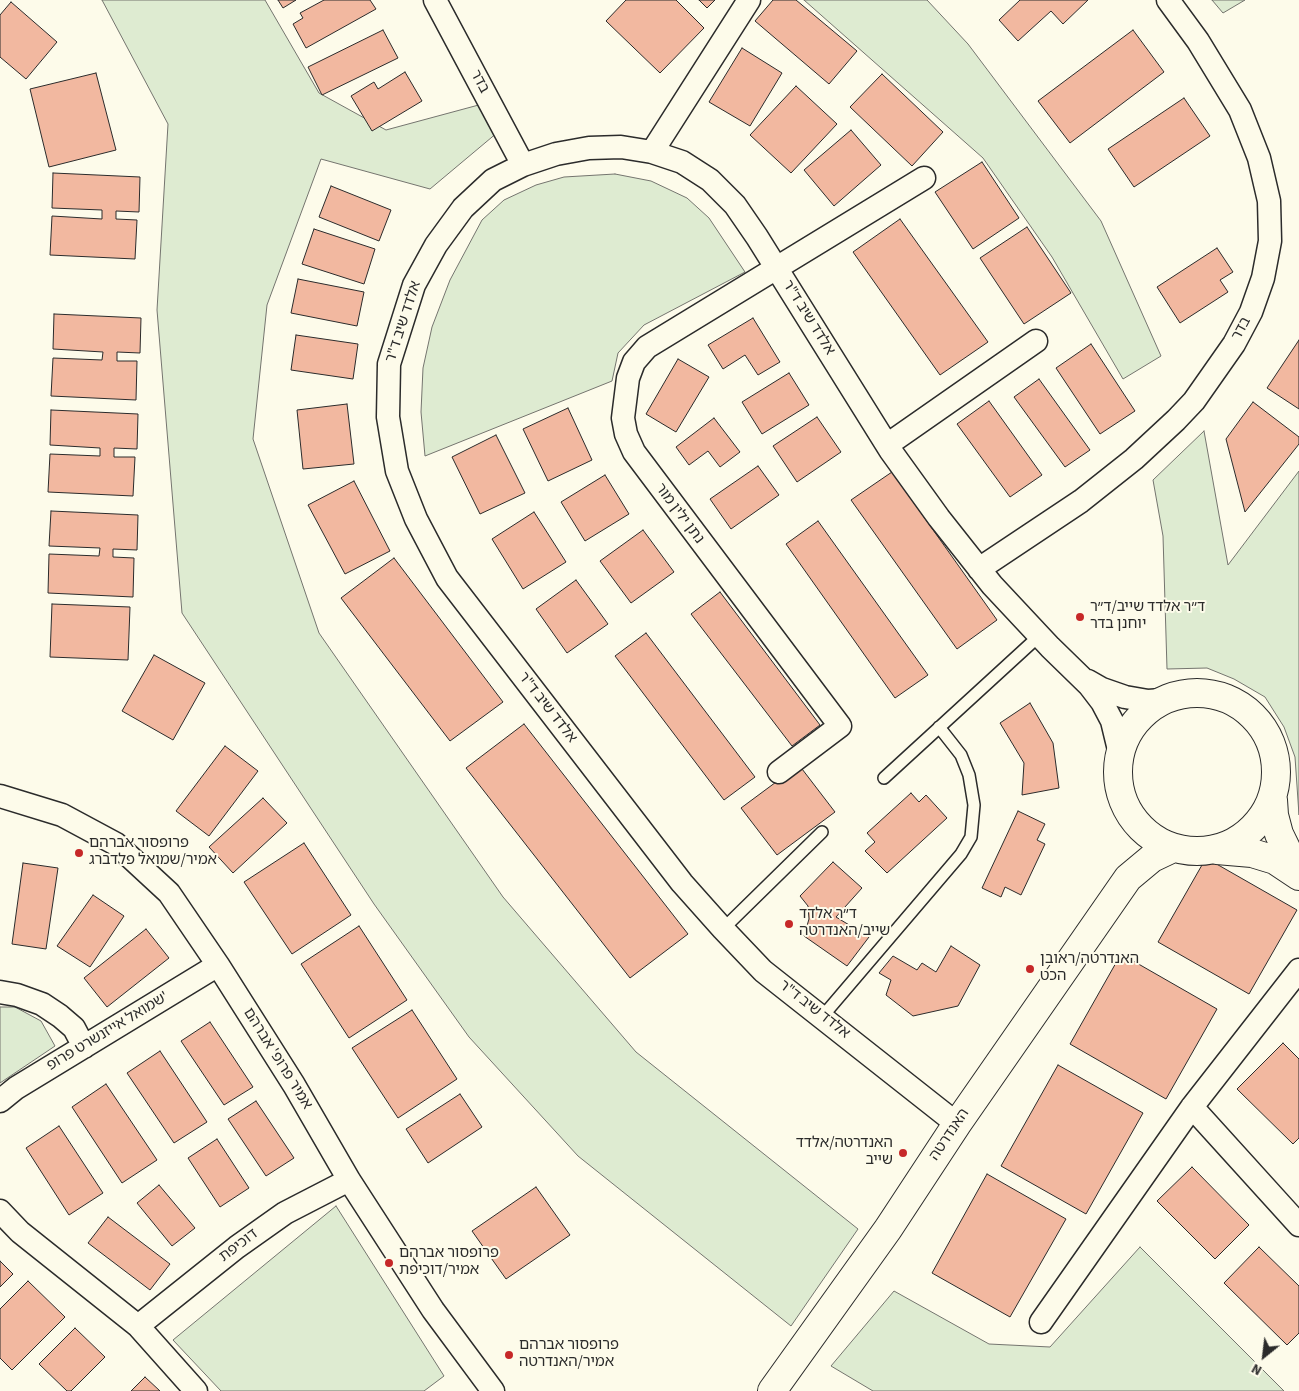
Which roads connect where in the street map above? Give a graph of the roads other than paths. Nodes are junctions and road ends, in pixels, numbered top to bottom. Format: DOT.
graph roads {
  1 [pos="435,0"];
  2 [pos="749,0"];
  3 [pos="1168,0"];
  4 [pos="652,152"];
  5 [pos="523,165"];
  6 [pos="924,178"];
  7 [pos="777,268"];
  8 [pos="1036,341"];
  9 [pos="887,445"];
  10 [pos="979,569"];
  11 [pos="1039,636"];
  12 [pos="1081,677"];
  13 [pos="1162,700"];
  14 [pos="939,727"];
  15 [pos="1120,754"];
  16 [pos="779,772"];
  17 [pos="884,778"];
  18 [pos="0,796"];
  19 [pos="1272,800"];
  20 [pos="1136,824"];
  21 [pos="822,832"];
  22 [pos="1173,848"];
  23 [pos="1216,850"];
  24 [pos="1299,875"];
  25 [pos="1128,878"];
  26 [pos="723,929"];
  27 [pos="218,965"];
  28 [pos="1299,970"];
  29 [pos="0,992"];
  30 [pos="822,1017"];
  31 [pos="84,1047"];
  32 [pos="0,1101"];
  33 [pos="1192,1107"];
  34 [pos="957,1124"];
  35 [pos="348,1180"];
  36 [pos="0,1211"];
  37 [pos="1299,1225"];
  38 [pos="1041,1322"];
  39 [pos="138,1326"];
  40 [pos="196,1391"];
  41 [pos="493,1391"];
  42 [pos="772,1391"];
  1 -- 5 [label="street, בדר"];
  2 -- 4 [label="street"];
  3 -- 10 [label="street, בדר"];
  4 -- 5 [label="street, אלדד שיב ד\"ר"];
  4 -- 7 [label="street, אלדד שיב ד\"ר"];
  5 -- 26 [label="street, אלדד שיב ד\"ר"];
  6 -- 7 [label="street"];
  7 -- 9 [label="street, אלדד שיב ד\"ר"];
  7 -- 16 [label="street, נתן ילין מור"];
  8 -- 9 [label="street"];
  9 -- 10 [label="street, אלדד שיב ד\"ר"];
  10 -- 11 [label="street, אלדד שיב ד\"ר"];
  11 -- 12 [label="street, אלדד שיב ד\"ר"];
  11 -- 14 [label="lane"];
  12 -- 13 [label="street"];
  12 -- 15 [label="street"];
  13 -- 15 [label="street"];
  13 -- 19 [label="street"];
  14 -- 17 [label="lane"];
  14 -- 30 [label="lane"];
  15 -- 20 [label="street"];
  18 -- 27 [label="street, אמיר פרופ' אברהם"];
  19 -- 23 [label="street"];
  19 -- 24 [label="street"];
  20 -- 22 [label="street"];
  20 -- 25 [label="street, האנדרטה"];
  21 -- 26 [label="lane"];
  22 -- 23 [label="street"];
  22 -- 25 [label="street, האנדרטה"];
  23 -- 24 [label="street"];
  25 -- 34 [label="street, האנדרטה"];
  26 -- 30 [label="street, אלדד שיב ד\"ר"];
  27 -- 31 [label="street, שמואל אייזנשרט פרופ'"];
  27 -- 35 [label="street, אמיר פרופ' אברהם"];
  28 -- 33 [label="street"];
  29 -- 31 [label="street"];
  30 -- 34 [label="street, אלדד שיב ד\"ר"];
  31 -- 32 [label="street, שמואל אייזנשרט פרופ'"];
  33 -- 37 [label="street"];
  33 -- 38 [label="street"];
  34 -- 42 [label="street, האנדרטה"];
  35 -- 39 [label="street, דוכיפת"];
  35 -- 41 [label="street, אמיר פרופ' אברהם"];
  36 -- 39 [label="street"];
  39 -- 40 [label="street"];
}
